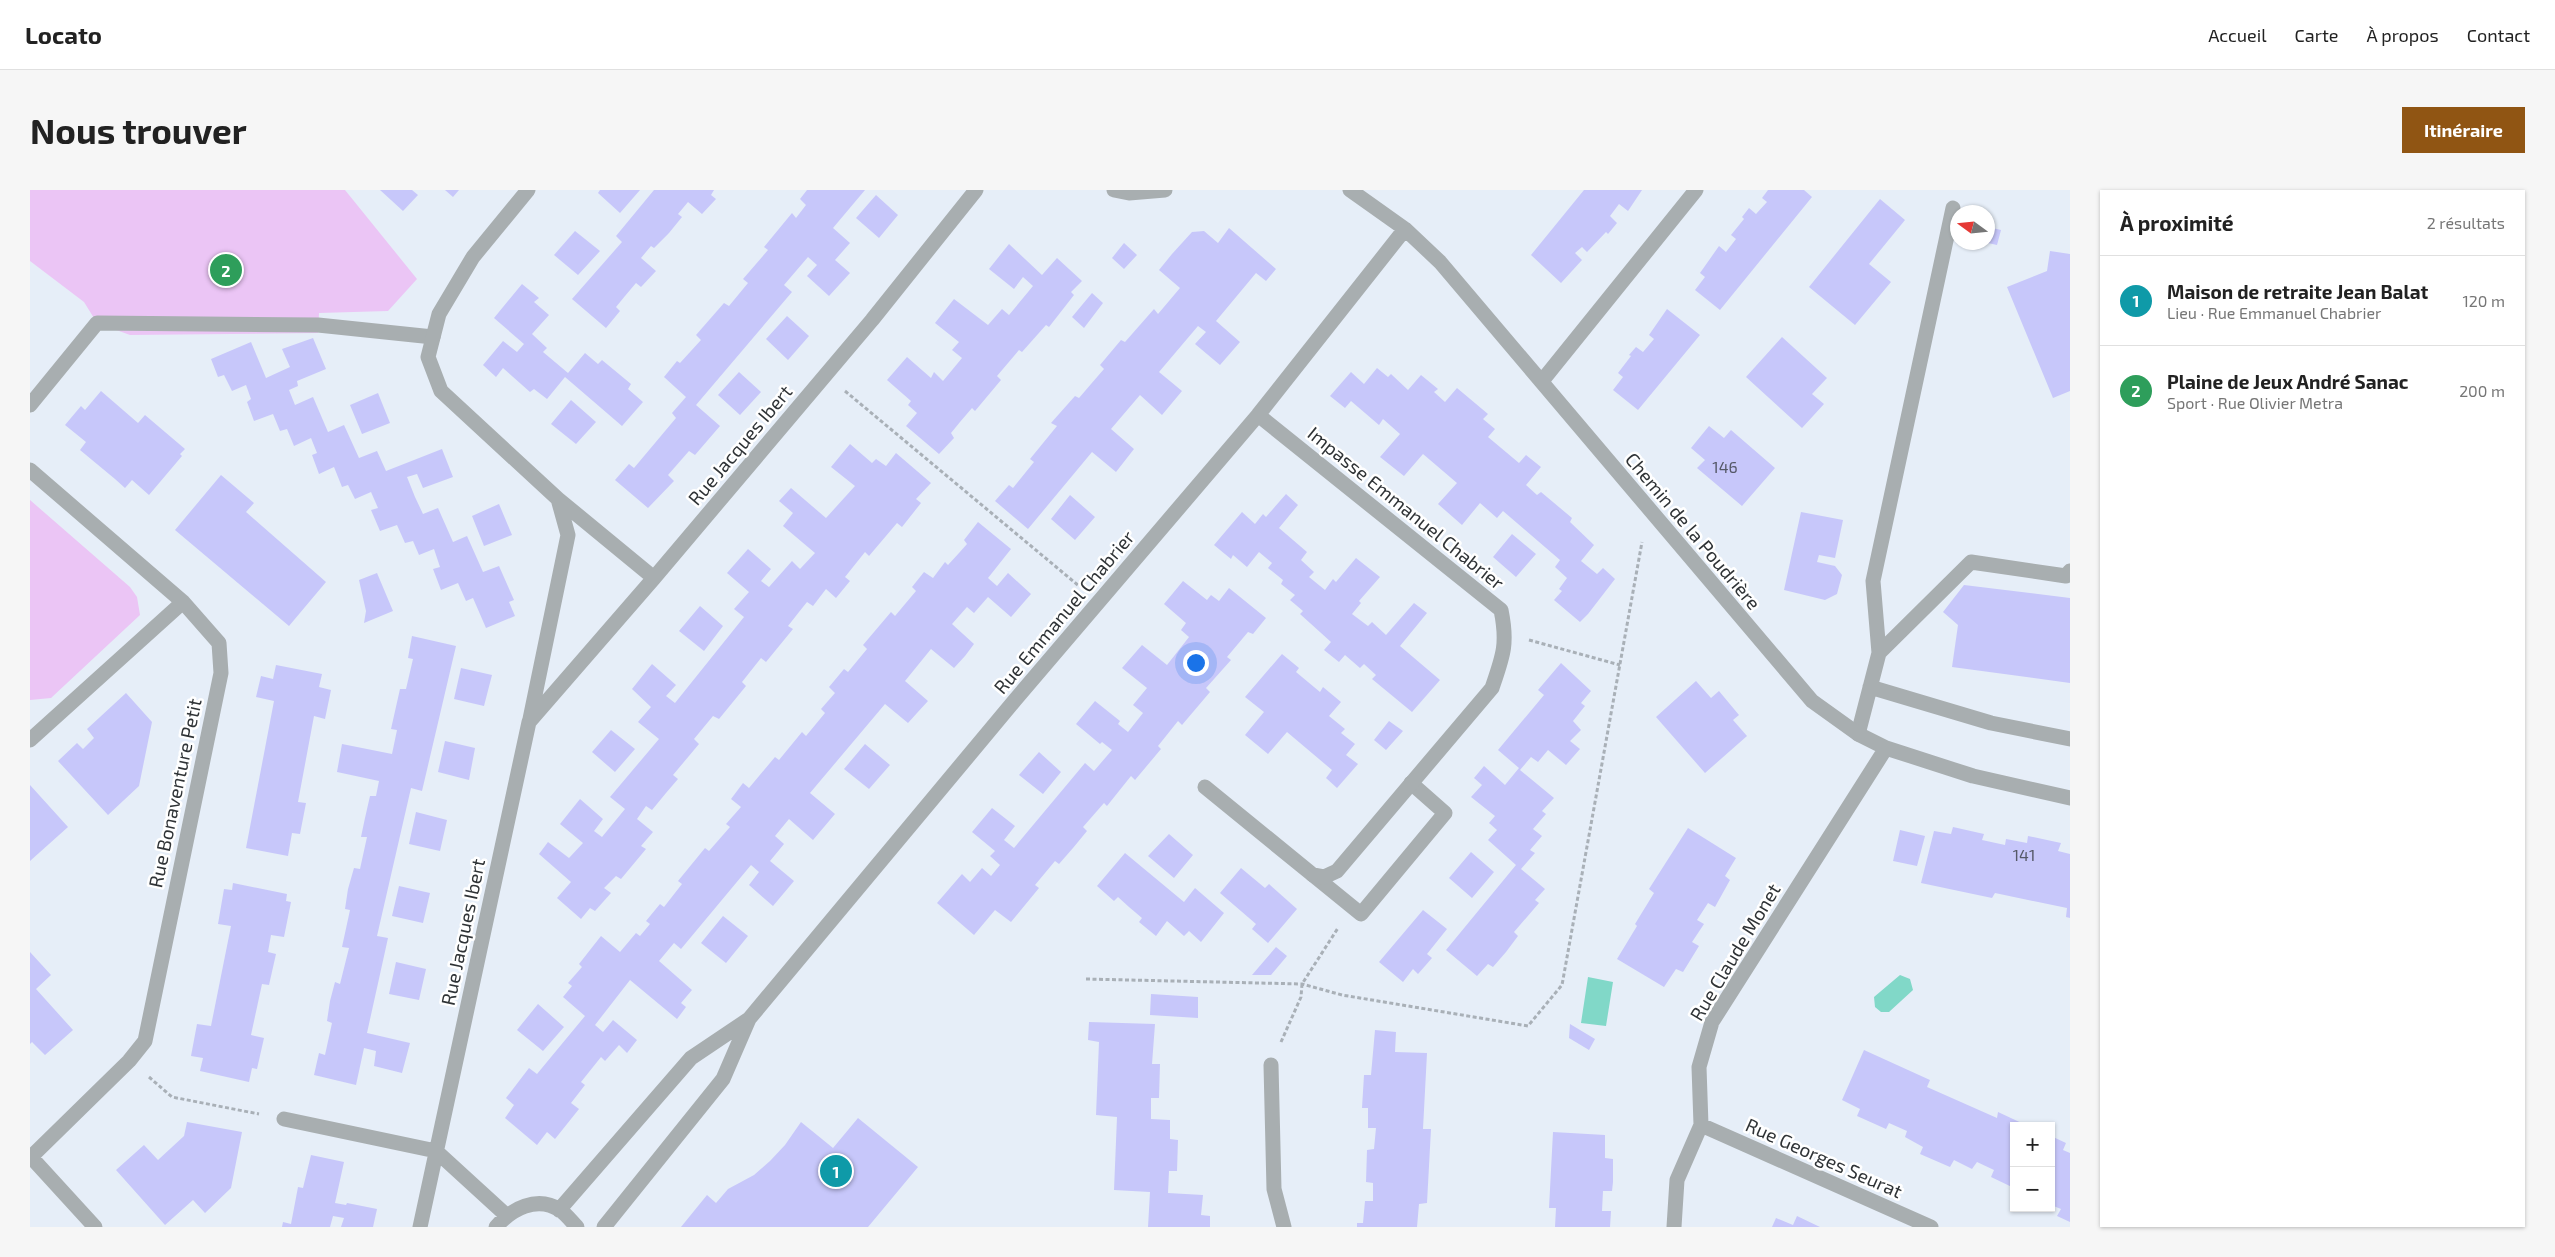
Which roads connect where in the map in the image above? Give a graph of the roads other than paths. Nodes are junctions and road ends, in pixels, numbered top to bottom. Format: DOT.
graph roads {
  1 [pos="528,190"];
  2 [pos="976,190"];
  3 [pos="1114,190"];
  4 [pos="1165,190"];
  5 [pos="1350,190"];
  6 [pos="1696,190"];
  7 [pos="1950,222"];
  8 [pos="1405,229"];
  9 [pos="433,336"];
  10 [pos="1542,381"];
  11 [pos="30,405"];
  12 [pos="1258,415"];
  13 [pos="30,470"];
  14 [pos="558,499"];
  15 [pos="2070,571"];
  16 [pos="654,578"];
  17 [pos="183,602"];
  18 [pos="1879,653"];
  19 [pos="1870,687"];
  20 [pos="529,722"];
  21 [pos="1858,734"];
  22 [pos="2070,739"];
  23 [pos="30,740"];
  24 [pos="1886,748"];
  25 [pos="1411,783"];
  26 [pos="1206,786"];
  27 [pos="2070,798"];
  28 [pos="1313,875"];
  29 [pos="749,1019"];
  30 [pos="1271,1065"];
  31 [pos="284,1119"];
  32 [pos="1701,1126"];
  33 [pos="436,1151"];
  34 [pos="31,1157"];
  35 [pos="559,1210"];
  36 [pos="506,1215"];
  37 [pos="95,1227"];
  38 [pos="420,1227"];
  39 [pos="496,1227"];
  40 [pos="577,1227"];
  41 [pos="604,1227"];
  42 [pos="1284,1227"];
  43 [pos="1674,1227"];
  44 [pos="1931,1227"];
  1 -- 9 [label="street"];
  2 -- 16 [label="street, Rue Jacques Ibert"];
  3 -- 4 [label="street"];
  5 -- 8 [label="street, Chemin de la Poudrière"];
  6 -- 10 [label="street"];
  7 -- 18 [label="street"];
  8 -- 10 [label="street, Chemin de la Poudrière"];
  8 -- 12 [label="street, Rue Emmanuel Chabrier"];
  9 -- 11 [label="street"];
  9 -- 14 [label="street"];
  10 -- 21 [label="street, Chemin de la Poudrière"];
  12 -- 25 [label="street, Impasse Emmanuel Chabrier"];
  12 -- 29 [label="street, Rue Emmanuel Chabrier"];
  13 -- 17 [label="street, Rue Bonaventure Petit"];
  14 -- 16 [label="street"];
  14 -- 20 [label="street, Rue Jacques Ibert"];
  15 -- 18 [label="street"];
  16 -- 20 [label="street, Rue Jacques Ibert"];
  17 -- 23 [label="street"];
  17 -- 34 [label="street, Rue Bonaventure Petit"];
  18 -- 19 [label="street"];
  19 -- 21 [label="street"];
  19 -- 22 [label="street"];
  20 -- 33 [label="street, Rue Jacques Ibert"];
  21 -- 24 [label="street, Chemin de la Poudrière"];
  24 -- 27 [label="street, Chemin de la Poudrière"];
  24 -- 32 [label="street, Rue Claude Monet"];
  25 -- 28 [label="street, Impasse Emmanuel Chabrier"];
  25 -- 28 [label="street"];
  26 -- 28 [label="street"];
  29 -- 35 [label="street, Rue Emmanuel Chabrier"];
  29 -- 41 [label="street, Rue Emmanuel Chabrier"];
  30 -- 42 [label="street"];
  31 -- 33 [label="street"];
  32 -- 43 [label="street, Rue Claude Monet"];
  32 -- 44 [label="street, Rue Georges Seurat"];
  33 -- 36 [label="street"];
  33 -- 38 [label="street, Rue Jacques Ibert"];
  34 -- 37 [label="street"];
  35 -- 36 [label="street"];
  35 -- 40 [label="street"];
  36 -- 39 [label="street"];
}
